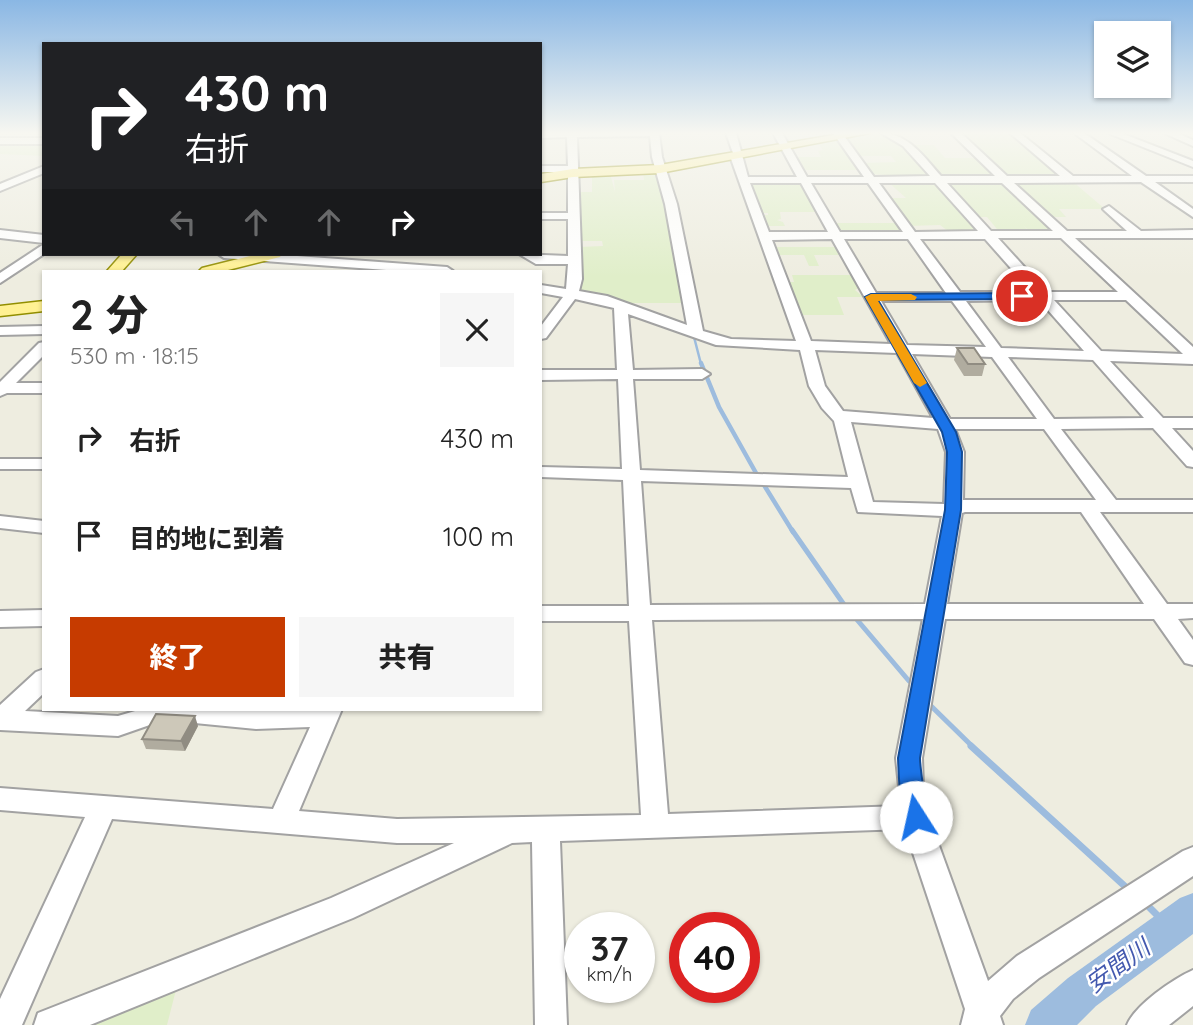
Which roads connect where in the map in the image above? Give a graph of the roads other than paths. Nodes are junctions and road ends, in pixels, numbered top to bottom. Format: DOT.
graph roads {
  1 [pos="745,180"];
  2 [pos="804,180"];
  3 [pos="572,181"];
  4 [pos="664,181"];
  5 [pos="871,181"];
  6 [pos="940,181"];
  7 [pos="1006,181"];
  8 [pos="1146,181"];
  9 [pos="42,184"];
  10 [pos="3,186"];
  11 [pos="1108,209"];
  12 [pos="1193,214"];
  13 [pos="542,216"];
  14 [pos="574,216"];
  15 [pos="0,234"];
  16 [pos="1138,234"];
  17 [pos="1193,234"];
  18 [pos="835,235"];
  19 [pos="912,235"];
  20 [pos="989,235"];
  21 [pos="1063,235"];
  22 [pos="763,236"];
  23 [pos="42,239"];
  24 [pos="42,249"];
  25 [pos="128,256"];
  26 [pos="265,256"];
  27 [pos="276,256"];
  28 [pos="529,256"];
  29 [pos="298,259"];
  30 [pos="575,260"];
  31 [pos="371,268"];
  32 [pos="115,270"];
  33 [pos="211,270"];
  34 [pos="288,270"];
  35 [pos="422,270"];
  36 [pos="0,279"];
  37 [pos="542,289"];
  38 [pos="571,295"];
  39 [pos="1043,296"];
  40 [pos="1130,296"];
  41 [pos="871,297"];
  42 [pos="958,297"];
  43 [pos="42,306"];
  44 [pos="621,306"];
  45 [pos="0,311"];
  46 [pos="42,330"];
  47 [pos="0,331"];
  48 [pos="542,334"];
  49 [pos="696,334"];
  50 [pos="806,347"];
  51 [pos="42,348"];
  52 [pos="901,350"];
  53 [pos="996,353"];
  54 [pos="1096,355"];
  55 [pos="1193,357"];
  56 [pos="702,374"];
  57 [pos="542,375"];
  58 [pos="625,375"];
  59 [pos="42,388"];
  60 [pos="1,389"];
  61 [pos="839,416"];
  62 [pos="1158,423"];
  63 [pos="1193,423"];
  64 [pos="945,424"];
  65 [pos="1049,424"];
  66 [pos="1193,462"];
  67 [pos="0,464"];
  68 [pos="42,464"];
  69 [pos="542,472"];
  70 [pos="633,474"];
  71 [pos="858,483"];
  72 [pos="1193,506"];
  73 [pos="1087,507"];
  74 [pos="1111,508"];
  75 [pos="953,510"];
  76 [pos="0,522"];
  77 [pos="42,527"];
  78 [pos="1160,611"];
  79 [pos="1193,611"];
  80 [pos="934,612"];
  81 [pos="640,613"];
  82 [pos="542,614"];
  83 [pos="42,618"];
  84 [pos="0,619"];
  85 [pos="1193,657"];
  86 [pos="42,680"];
  87 [pos="162,711"];
  88 [pos="175,711"];
  89 [pos="328,713"];
  90 [pos="1,719"];
  91 [pos="1,800"];
  92 [pos="104,806"];
  93 [pos="916,817"];
  94 [pos="282,820"];
  95 [pos="655,826"];
  96 [pos="546,830"];
  97 [pos="509,831"];
  98 [pos="1193,860"];
  99 [pos="1193,986"];
  100 [pos="978,1022"];
  101 [pos="5,1025"];
  102 [pos="50,1025"];
  103 [pos="551,1025"];
  104 [pos="1143,1025"];
  1 -- 22 [label="street"];
  2 -- 18 [label="street"];
  3 -- 14 [label="street"];
  4 -- 49 [label="street"];
  5 -- 19 [label="street"];
  6 -- 20 [label="street"];
  7 -- 21 [label="street"];
  8 -- 12 [label="street"];
  9 -- 10 [label="street"];
  11 -- 16 [label="street"];
  13 -- 14 [label="street"];
  14 -- 30 [label="street"];
  15 -- 23 [label="street"];
  16 -- 17 [label="street"];
  16 -- 21 [label="street"];
  18 -- 19 [label="street"];
  18 -- 22 [label="street"];
  18 -- 41 [label="street"];
  19 -- 20 [label="street"];
  19 -- 42 [label="street"];
  20 -- 21 [label="street"];
  20 -- 39 [label="street"];
  21 -- 40 [label="street"];
  22 -- 50 [label="street"];
  24 -- 36 [label="street"];
  25 -- 32 [label="main road"];
  26 -- 33 [label="main road"];
  27 -- 29 [label="street"];
  28 -- 30 [label="street"];
  29 -- 31 [label="street"];
  29 -- 34 [label="street"];
  30 -- 38 [label="street"];
  31 -- 35 [label="street"];
  37 -- 38 [label="street"];
  38 -- 44 [label="street"];
  38 -- 48 [label="street"];
  39 -- 40 [label="street"];
  39 -- 42 [label="street"];
  39 -- 54 [label="street"];
  40 -- 55 [label="street"];
  41 -- 42 [label="street"];
  41 -- 52 [label="street"];
  42 -- 53 [label="street"];
  43 -- 45 [label="main road"];
  44 -- 49 [label="street"];
  44 -- 58 [label="street"];
  46 -- 47 [label="street"];
  49 -- 50 [label="street"];
  50 -- 52 [label="street"];
  50 -- 61 [label="street"];
  51 -- 60 [label="street"];
  52 -- 53 [label="street"];
  52 -- 64 [label="street"];
  53 -- 54 [label="street"];
  53 -- 65 [label="street"];
  54 -- 55 [label="street"];
  54 -- 62 [label="street"];
  56 -- 58 [label="street"];
  57 -- 58 [label="street"];
  58 -- 70 [label="street"];
  59 -- 60 [label="street"];
  61 -- 64 [label="street"];
  61 -- 71 [label="street"];
  62 -- 63 [label="street"];
  62 -- 65 [label="street"];
  62 -- 66 [label="street"];
  64 -- 65 [label="street"];
  64 -- 75 [label="street"];
  65 -- 74 [label="street"];
  67 -- 68 [label="street"];
  69 -- 70 [label="street"];
  70 -- 71 [label="street"];
  70 -- 81 [label="street"];
  71 -- 75 [label="street"];
  72 -- 74 [label="street"];
  73 -- 74 [label="street"];
  73 -- 75 [label="street"];
  73 -- 78 [label="street"];
  75 -- 80 [label="street"];
  76 -- 77 [label="street"];
  78 -- 79 [label="street"];
  78 -- 80 [label="street"];
  78 -- 85 [label="street"];
  80 -- 81 [label="street"];
  80 -- 93 [label="street"];
  81 -- 82 [label="street"];
  81 -- 95 [label="street"];
  83 -- 84 [label="street"];
  86 -- 90 [label="street"];
  87 -- 90 [label="street"];
  88 -- 89 [label="street"];
  89 -- 94 [label="street"];
  91 -- 92 [label="street"];
  92 -- 94 [label="street"];
  92 -- 101 [label="street"];
  93 -- 95 [label="street"];
  93 -- 100 [label="street"];
  94 -- 97 [label="street"];
  95 -- 96 [label="street"];
  96 -- 97 [label="street"];
  96 -- 103 [label="street"];
  97 -- 102 [label="street"];
  98 -- 100 [label="street"];
  99 -- 104 [label="street"];
}
